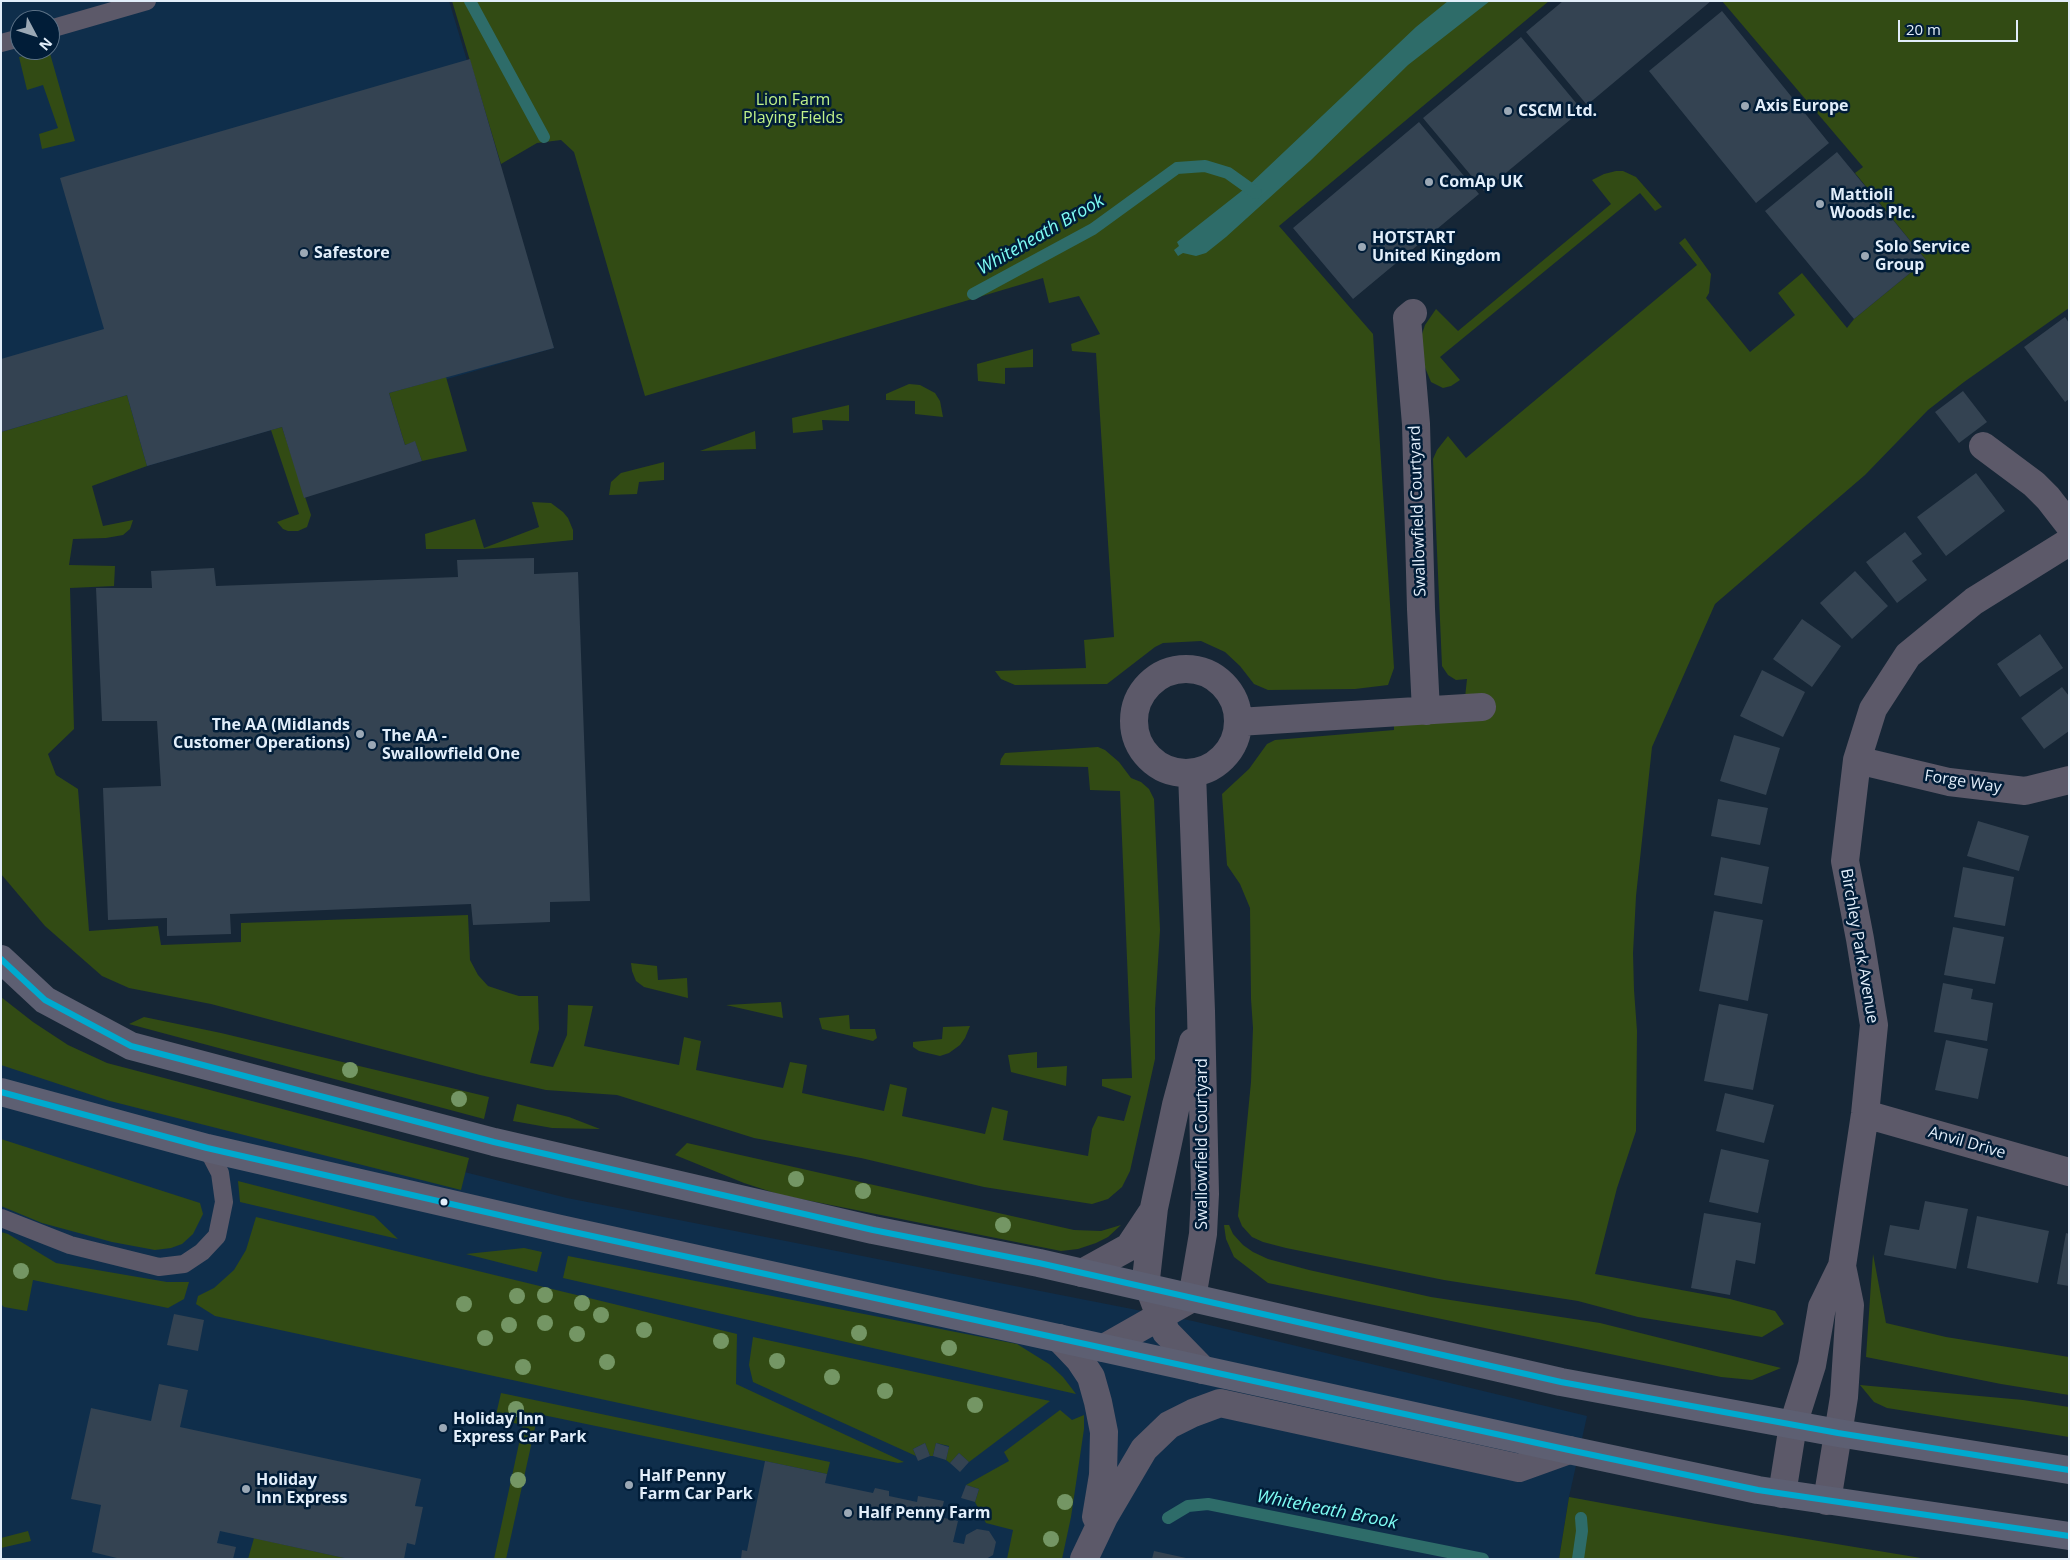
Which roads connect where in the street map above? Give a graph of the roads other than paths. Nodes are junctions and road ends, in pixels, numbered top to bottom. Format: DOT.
graph roads {
  1 [pos="147,1"];
  2 [pos="60,26"];
  3 [pos="1413,313"];
  4 [pos="1983,446"];
  5 [pos="2069,525"];
  6 [pos="2069,542"];
  7 [pos="1482,708"];
  8 [pos="1426,711"];
  9 [pos="1238,722"];
  10 [pos="1857,760"];
  11 [pos="1192,773"];
  12 [pos="2069,780"];
  13 [pos="1,959"];
  14 [pos="1201,1011"];
  15 [pos="1,1092"];
  16 [pos="1865,1114"];
  17 [pos="207,1148"];
  18 [pos="2069,1172"];
  19 [pos="1154,1208"];
  20 [pos="1,1218"];
  21 [pos="1842,1266"];
  22 [pos="1082,1273"];
  23 [pos="1150,1289"];
  24 [pos="1192,1298"];
  25 [pos="1159,1316"];
  26 [pos="1060,1338"];
  27 [pos="1104,1348"];
  28 [pos="1203,1370"];
  29 [pos="1793,1426"];
  30 [pos="1838,1434"];
  31 [pos="1569,1450"];
  32 [pos="2069,1470"];
  33 [pos="1782,1494"];
  34 [pos="1827,1501"];
  35 [pos="2069,1536"];
  36 [pos="1084,1558"];
  1 -- 2 [label="lane"];
  3 -- 8 [label="street, Swallowfield Courtyard"];
  4 -- 5 [label="street"];
  6 -- 10 [label="street, Birchley Park Avenue"];
  7 -- 8 [label="street"];
  8 -- 9 [label="street"];
  9 -- 11 [label="street"];
  9 -- 11 [label="street"];
  10 -- 12 [label="street, Forge Way"];
  10 -- 16 [label="street, Birchley Park Avenue"];
  11 -- 14 [label="street, Swallowfield Courtyard"];
  13 -- 22 [label="highway"];
  14 -- 19 [label="street, Swallowfield Courtyard"];
  14 -- 24 [label="street, Swallowfield Courtyard"];
  15 -- 17 [label="highway"];
  16 -- 18 [label="street, Anvil Drive"];
  16 -- 21 [label="street, Birchley Park Avenue"];
  17 -- 20 [label="lane"];
  17 -- 26 [label="highway"];
  19 -- 22 [label="street, Swallowfield Courtyard"];
  19 -- 23 [label="street, Swallowfield Courtyard"];
  21 -- 29 [label="street, Birchley Park Avenue"];
  21 -- 30 [label="street, Birchley Park Avenue"];
  22 -- 23 [label="highway"];
  23 -- 24 [label="highway"];
  23 -- 25 [label="street, Swallowfield Courtyard"];
  24 -- 25 [label="street"];
  24 -- 29 [label="highway"];
  25 -- 27 [label="street"];
  25 -- 28 [label="street, Swallowfield Courtyard"];
  26 -- 27 [label="highway"];
  26 -- 36 [label="street"];
  27 -- 28 [label="highway"];
  28 -- 31 [label="highway"];
  29 -- 30 [label="highway"];
  29 -- 33 [label="street, Birchley Park Avenue"];
  30 -- 32 [label="highway"];
  30 -- 34 [label="street, Birchley Park Avenue"];
  31 -- 33 [label="highway"];
  31 -- 36 [label="street"];
  33 -- 34 [label="highway"];
  34 -- 35 [label="highway"];
}
